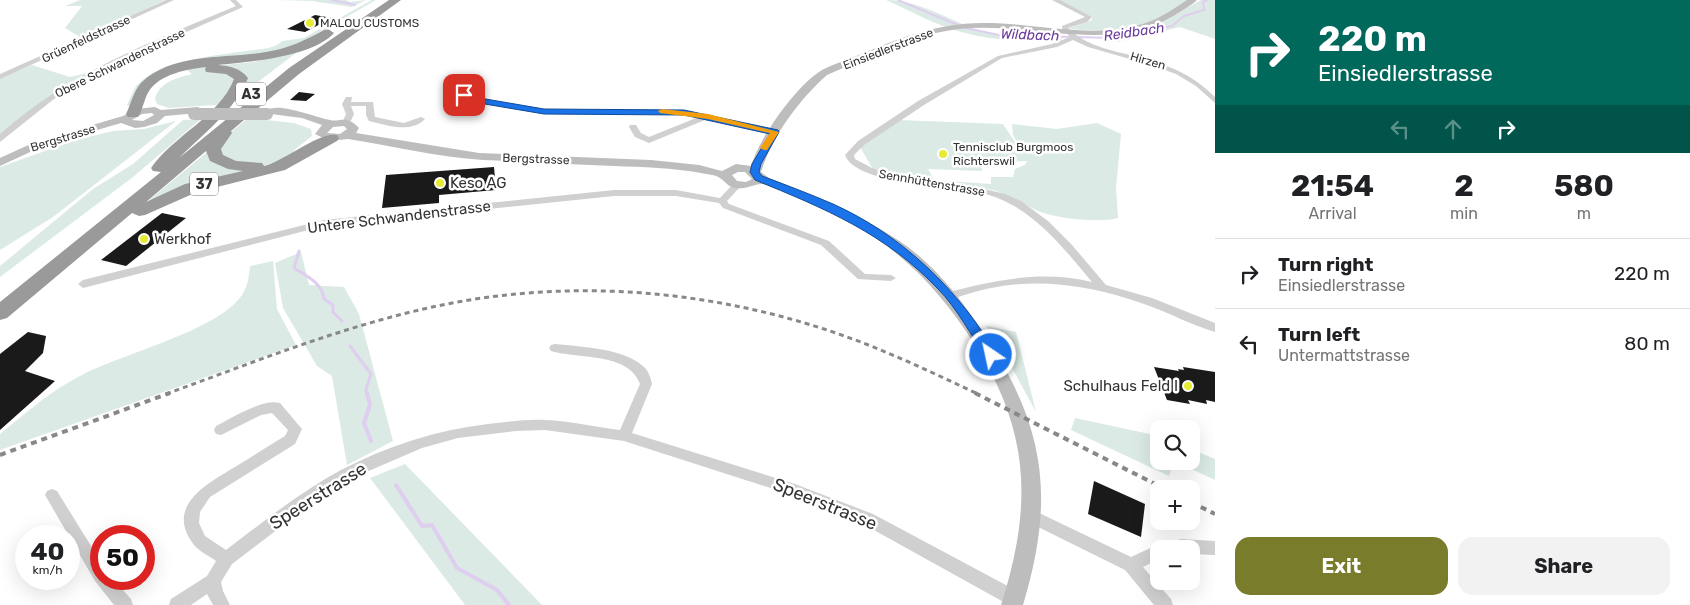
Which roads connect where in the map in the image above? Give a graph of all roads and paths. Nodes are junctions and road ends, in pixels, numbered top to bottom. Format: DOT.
graph roads {
  1 [pos="171,0"];
  2 [pos="233,0"];
  3 [pos="384,0"];
  4 [pos="396,0"];
  5 [pos="1055,0"];
  6 [pos="1193,0"];
  7 [pos="360,15"];
  8 [pos="1069,34"];
  9 [pos="0,77"];
  10 [pos="464,95"];
  11 [pos="1215,101"];
  12 [pos="156,114"];
  13 [pos="708,116"];
  14 [pos="129,118"];
  15 [pos="235,119"];
  16 [pos="421,119"];
  17 [pos="632,127"];
  18 [pos="336,131"];
  19 [pos="775,132"];
  20 [pos="0,139"];
  21 [pos="764,148"];
  22 [pos="0,162"];
  23 [pos="731,171"];
  24 [pos="755,178"];
  25 [pos="147,180"];
  26 [pos="737,185"];
  27 [pos="722,201"];
  28 [pos="83,247"];
  29 [pos="891,278"];
  30 [pos="82,284"];
  31 [pos="1101,285"];
  32 [pos="949,296"];
  33 [pos="0,297"];
  34 [pos="0,313"];
  35 [pos="1215,328"];
  36 [pos="555,348"];
  37 [pos="221,430"];
  38 [pos="624,436"];
  39 [pos="52,495"];
  40 [pos="1033,517"];
  41 [pos="1200,547"];
  42 [pos="1215,548"];
  43 [pos="1150,556"];
  44 [pos="90,557"];
  45 [pos="226,559"];
  46 [pos="1131,566"];
  47 [pos="213,581"];
  48 [pos="112,590"];
  49 [pos="1013,602"];
  50 [pos="124,605"];
  51 [pos="177,605"];
  52 [pos="222,605"];
  53 [pos="1165,605"];
  1 -- 9 [label="street, Grüenfeldstrasse"];
  2 -- 20 [label="street, Obere Schwandenstrasse"];
  3 -- 7 [label="highway, A3"];
  4 -- 15 [label="highway, A3"];
  5 -- 8 [label="street"];
  6 -- 8 [label="main road, Einsiedlerstrasse"];
  7 -- 14 [label="highway"];
  7 -- 25 [label="highway, A3"];
  8 -- 11 [label="street, Hirzen"];
  8 -- 19 [label="main road, Einsiedlerstrasse"];
  8 -- 31 [label="street, Sennhüttenstrasse"];
  10 -- 13 [label="street"];
  12 -- 14 [label="main road, Bergstrasse"];
  12 -- 18 [label="main road, Bergstrasse, bridge"];
  12 -- 25 [label="highway"];
  13 -- 17 [label="street"];
  13 -- 19 [label="street"];
  14 -- 22 [label="main road, Bergstrasse"];
  15 -- 18 [label="highway"];
  15 -- 28 [label="highway, A3"];
  16 -- 18 [label="street"];
  18 -- 23 [label="main road, Bergstrasse"];
  18 -- 28 [label="highway, 37"];
  19 -- 21 [label="main road, Einsiedlerstrasse"];
  21 -- 23 [label="main road, Einsiedlerstrasse"];
  21 -- 24 [label="main road, Einsiedlerstrasse"];
  23 -- 24 [label="main road, Bergstrasse"];
  23 -- 26 [label="main road, Bergstrasse"];
  24 -- 26 [label="main road, Bergstrasse"];
  24 -- 32 [label="main road, Bergstrasse"];
  25 -- 33 [label="highway, A3"];
  26 -- 27 [label="street"];
  27 -- 29 [label="street, Untere Schwandenstrasse"];
  27 -- 30 [label="street, Untere Schwandenstrasse"];
  28 -- 34 [label="highway, A3"];
  31 -- 32 [label="street"];
  31 -- 35 [label="street"];
  32 -- 40 [label="main road, Bergstrasse"];
  36 -- 38 [label="street"];
  37 -- 45 [label="street"];
  38 -- 45 [label="street, Speerstrasse"];
  38 -- 49 [label="street, Speerstrasse"];
  39 -- 44 [label="street"];
  40 -- 46 [label="street"];
  40 -- 49 [label="main road, Bergstrasse"];
  41 -- 42 [label="street"];
  43 -- 46 [label="street"];
  45 -- 47 [label="street, Speerstrasse"];
  46 -- 53 [label="street"];
  47 -- 51 [label="street"];
  47 -- 52 [label="street"];
  48 -- 50 [label="street"];
}
